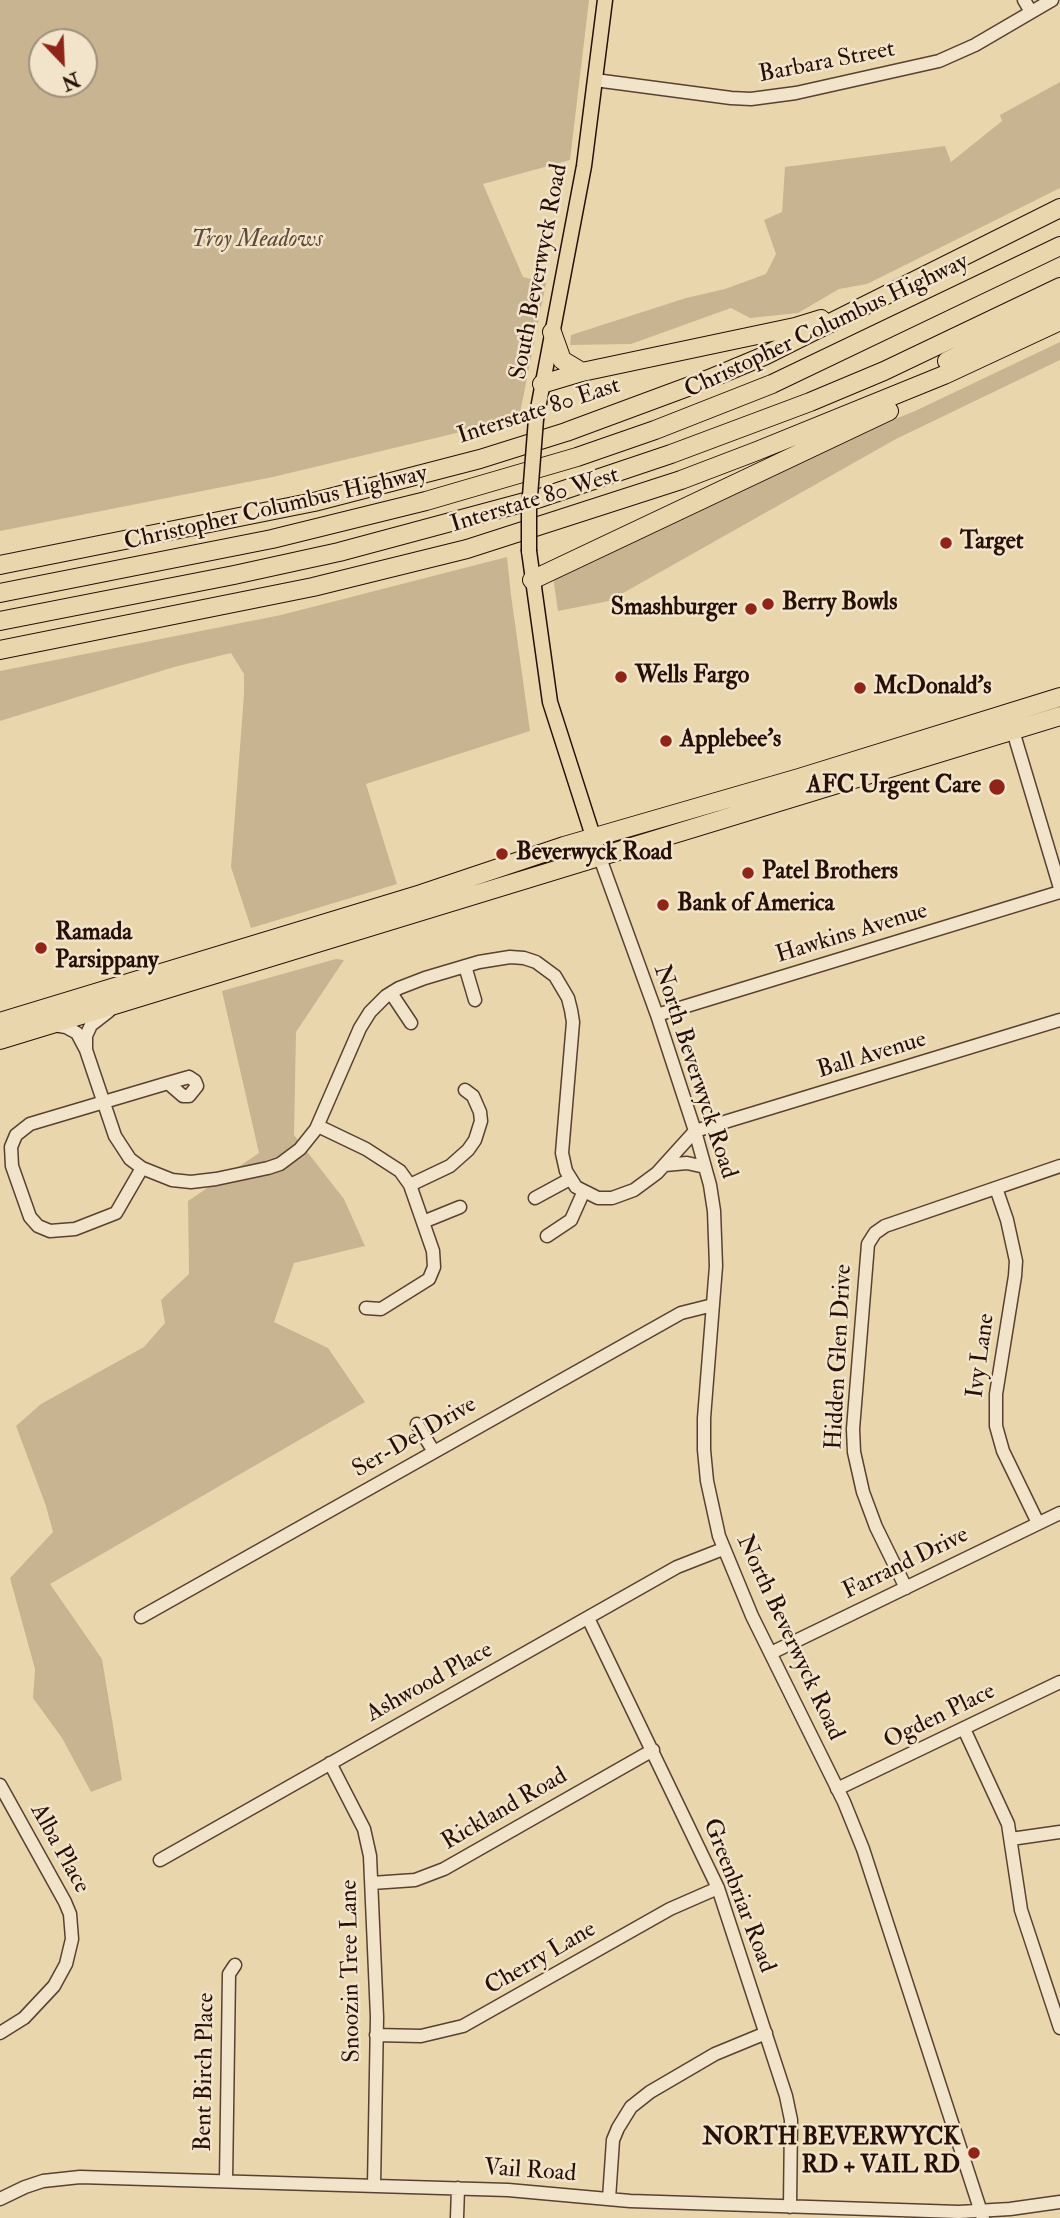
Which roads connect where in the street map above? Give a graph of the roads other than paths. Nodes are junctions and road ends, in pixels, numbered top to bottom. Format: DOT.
graph roads {
  1 [pos="605,0"];
  2 [pos="1024,0"];
  3 [pos="1052,0"];
  4 [pos="1031,12"];
  5 [pos="595,80"];
  6 [pos="1060,208"];
  7 [pos="1060,246"];
  8 [pos="1060,287"];
  9 [pos="871,303"];
  10 [pos="1060,305"];
  11 [pos="1060,321"];
  12 [pos="552,332"];
  13 [pos="582,372"];
  14 [pos="944,375"];
  15 [pos="542,384"];
  16 [pos="591,509"];
  17 [pos="0,565"];
  18 [pos="532,580"];
  19 [pos="0,593"];
  20 [pos="0,621"];
  21 [pos="0,650"];
  22 [pos="1060,697"];
  23 [pos="1060,716"];
  24 [pos="1013,731"];
  25 [pos="593,838"];
  26 [pos="600,858"];
  27 [pos="1060,890"];
  28 [pos="465,966"];
  29 [pos="391,993"];
  30 [pos="475,1000"];
  31 [pos="115,1006"];
  32 [pos="657,1015"];
  33 [pos="1060,1020"];
  34 [pos="0,1023"];
  35 [pos="411,1023"];
  36 [pos="51,1025"];
  37 [pos="0,1040"];
  38 [pos="86,1050"];
  39 [pos="168,1083"];
  40 [pos="465,1090"];
  41 [pos="103,1102"];
  42 [pos="318,1126"];
  43 [pos="695,1132"];
  44 [pos="665,1164"];
  45 [pos="1060,1166"];
  46 [pos="705,1167"];
  47 [pos="142,1168"];
  48 [pos="570,1179"];
  49 [pos="410,1185"];
  50 [pos="996,1188"];
  51 [pos="583,1193"];
  52 [pos="535,1198"];
  53 [pos="460,1207"];
  54 [pos="424,1222"];
  55 [pos="547,1236"];
  56 [pos="713,1305"];
  57 [pos="366,1308"];
  58 [pos="417,1424"];
  59 [pos="434,1452"];
  60 [pos="1060,1513"];
  61 [pos="1038,1523"];
  62 [pos="723,1549"];
  63 [pos="906,1588"];
  64 [pos="141,1617"];
  65 [pos="588,1618"];
  66 [pos="771,1653"];
  67 [pos="1060,1682"];
  68 [pos="964,1729"];
  69 [pos="653,1750"];
  70 [pos="330,1763"];
  71 [pos="0,1785"];
  72 [pos="838,1789"];
  73 [pos="1060,1832"];
  74 [pos="1011,1839"];
  75 [pos="160,1860"];
  76 [pos="372,1884"];
  77 [pos="718,1888"];
  78 [pos="236,1965"];
  79 [pos="1060,2028"];
  80 [pos="0,2033"];
  81 [pos="766,2033"];
  82 [pos="376,2035"];
  83 [pos="226,2181"];
  84 [pos="374,2186"];
  85 [pos="458,2188"];
  86 [pos="0,2199"];
  87 [pos="609,2199"];
  88 [pos="1060,2202"];
  89 [pos="790,2207"];
  90 [pos="843,2213"];
  91 [pos="981,2215"];
  92 [pos="457,2218"];
  1 -- 5 [label="main road, South Beverwyck Road"];
  2 -- 4 [label="street"];
  3 -- 4 [label="street, Barbara Street"];
  4 -- 5 [label="street, Barbara Street"];
  5 -- 12 [label="main road, South Beverwyck Road"];
  6 -- 9 [label="highway, Interstate 80 East"];
  7 -- 19 [label="highway, Christopher Columbus Highway"];
  8 -- 20 [label="highway"];
  9 -- 13 [label="highway"];
  9 -- 17 [label="highway, Interstate 80 East"];
  10 -- 16 [label="highway"];
  11 -- 14 [label="highway, Interstate 80 West"];
  12 -- 13 [label="highway"];
  12 -- 15 [label="main road, South Beverwyck Road"];
  13 -- 15 [label="highway"];
  14 -- 16 [label="highway, Interstate 80 West"];
  14 -- 18 [label="highway"];
  15 -- 18 [label="main road, South Beverwyck Road, bridge"];
  16 -- 21 [label="highway, Interstate 80 West"];
  18 -- 25 [label="main road, South Beverwyck Road"];
  22 -- 25 [label="highway"];
  23 -- 24 [label="highway"];
  24 -- 26 [label="highway"];
  24 -- 27 [label="street"];
  25 -- 26 [label="main road, South Beverwyck Road"];
  25 -- 34 [label="highway"];
  26 -- 31 [label="highway"];
  26 -- 32 [label="street, North Beverwyck Road"];
  27 -- 32 [label="street, Hawkins Avenue"];
  28 -- 29 [label="street"];
  28 -- 30 [label="street"];
  28 -- 48 [label="street"];
  29 -- 35 [label="street"];
  29 -- 42 [label="street"];
  31 -- 36 [label="highway"];
  31 -- 38 [label="street"];
  32 -- 43 [label="street, North Beverwyck Road"];
  33 -- 43 [label="street, Ball Avenue"];
  36 -- 37 [label="highway"];
  36 -- 38 [label="street"];
  38 -- 41 [label="street"];
  39 -- 41 [label="street"];
  40 -- 49 [label="street"];
  41 -- 47 [label="street"];
  41 -- 47 [label="street"];
  42 -- 47 [label="street"];
  42 -- 49 [label="street"];
  43 -- 44 [label="street"];
  43 -- 46 [label="street, North Beverwyck Road"];
  44 -- 46 [label="street"];
  44 -- 51 [label="street"];
  45 -- 50 [label="street, Hidden Glen Drive"];
  46 -- 56 [label="street, North Beverwyck Road"];
  48 -- 51 [label="street"];
  48 -- 52 [label="street"];
  49 -- 54 [label="street"];
  50 -- 61 [label="street, Ivy Lane"];
  50 -- 63 [label="street, Hidden Glen Drive"];
  51 -- 55 [label="street"];
  53 -- 54 [label="street"];
  54 -- 57 [label="street"];
  56 -- 59 [label="street, Ser-Del Drive"];
  56 -- 62 [label="street, North Beverwyck Road"];
  58 -- 59 [label="street"];
  59 -- 64 [label="street, Ser-Del Drive"];
  60 -- 61 [label="street, Farrand Drive"];
  61 -- 63 [label="street, Farrand Drive"];
  62 -- 65 [label="street, Ashwood Place"];
  62 -- 66 [label="street, North Beverwyck Road"];
  63 -- 66 [label="street, Farrand Drive"];
  65 -- 69 [label="street, Greenbriar Road"];
  65 -- 70 [label="street, Ashwood Place"];
  66 -- 72 [label="street, North Beverwyck Road"];
  67 -- 68 [label="street, Ogden Place"];
  68 -- 72 [label="street, Ogden Place"];
  68 -- 74 [label="street"];
  69 -- 76 [label="street, Rickland Road"];
  69 -- 77 [label="street, Greenbriar Road"];
  70 -- 75 [label="street, Ashwood Place"];
  70 -- 76 [label="street, Snoozin Tree Lane"];
  71 -- 80 [label="street, Alba Place"];
  72 -- 91 [label="street, North Beverwyck Road"];
  73 -- 74 [label="street"];
  74 -- 79 [label="street"];
  76 -- 82 [label="street, Snoozin Tree Lane"];
  77 -- 81 [label="street, Greenbriar Road"];
  77 -- 82 [label="street, Cherry Lane"];
  78 -- 83 [label="street, Bent Birch Place"];
  81 -- 87 [label="street"];
  81 -- 89 [label="street, Greenbriar Road"];
  82 -- 84 [label="street, Snoozin Tree Lane"];
  83 -- 84 [label="street, Vail Road"];
  83 -- 86 [label="street, Vail Road"];
  84 -- 85 [label="street, Vail Road"];
  85 -- 87 [label="street, Vail Road"];
  85 -- 92 [label="street"];
  87 -- 89 [label="street, Vail Road"];
  88 -- 91 [label="street, Vail Road"];
  89 -- 90 [label="street, Vail Road"];
  90 -- 91 [label="street, Vail Road"];
}
